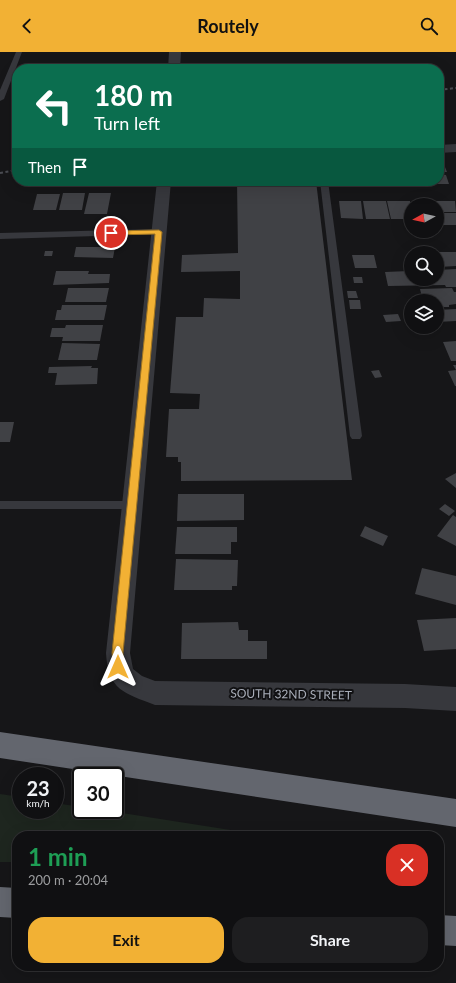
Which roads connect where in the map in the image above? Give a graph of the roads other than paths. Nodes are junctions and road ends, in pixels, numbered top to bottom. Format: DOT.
graph roads {
  1 [pos="19,52"];
  2 [pos="175,52"];
  3 [pos="14,64"];
  4 [pos="174,64"];
  5 [pos="12,68"];
  6 [pos="1,94"];
  7 [pos="456,148"];
  8 [pos="444,149"];
  9 [pos="164,186"];
  10 [pos="325,186"];
  11 [pos="159,232"];
  12 [pos="0,236"];
  13 [pos="356,436"];
  14 [pos="0,505"];
  15 [pos="132,505"];
  16 [pos="456,699"];
  17 [pos="0,745"];
  18 [pos="456,813"];
  19 [pos="0,902"];
  20 [pos="12,903"];
  21 [pos="444,930"];
  22 [pos="456,931"];
  1 -- 3 [label="lane"];
  2 -- 4 [label="street"];
  5 -- 6 [label="lane"];
  7 -- 8 [label="street"];
  9 -- 11 [label="street"];
  10 -- 13 [label="lane"];
  11 -- 12 [label="lane"];
  11 -- 15 [label="street"];
  14 -- 15 [label="lane"];
  15 -- 16 [label="street, SOUTH 32ND STREET"];
  17 -- 18 [label="highway"];
  19 -- 20 [label="highway"];
  21 -- 22 [label="highway"];
}
